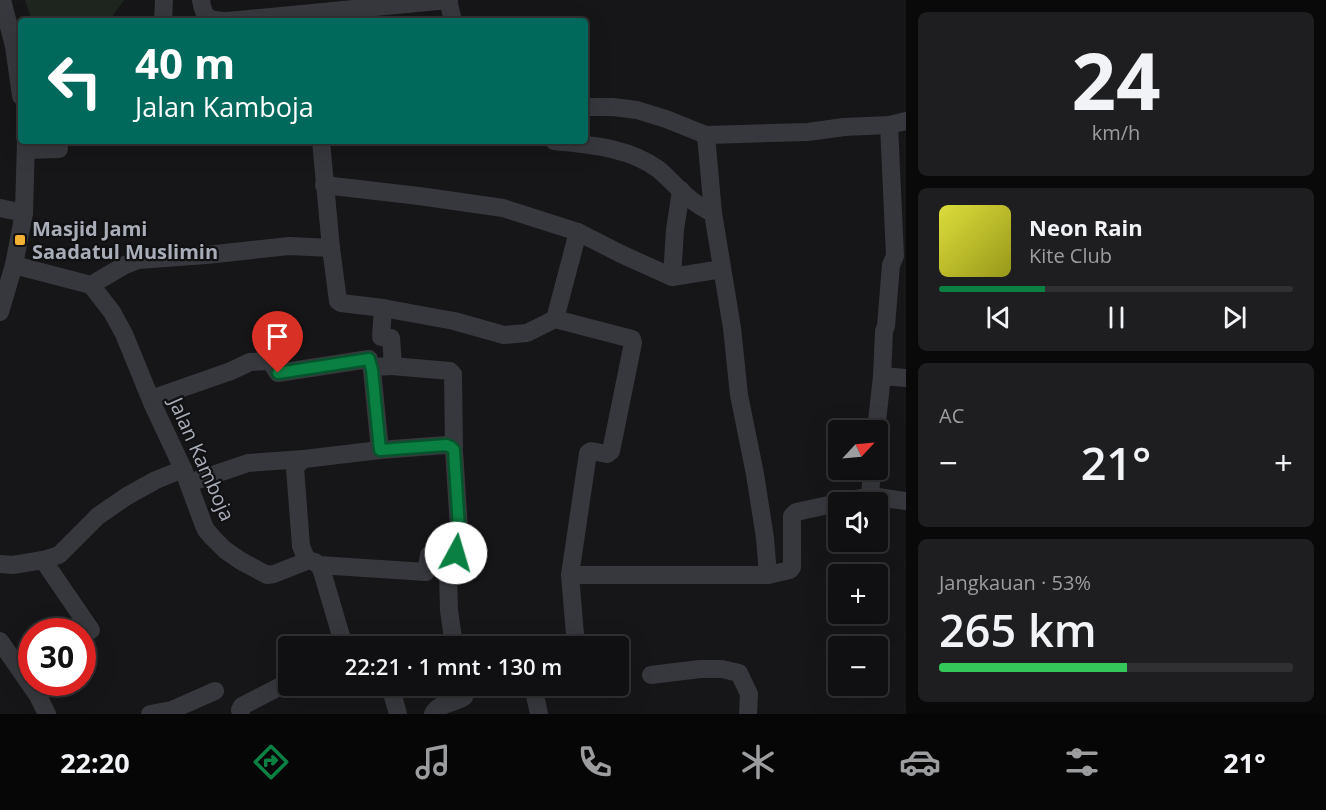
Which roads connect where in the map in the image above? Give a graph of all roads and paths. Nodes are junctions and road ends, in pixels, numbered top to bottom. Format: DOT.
graph roads {
  1 [pos="3,0"];
  2 [pos="164,0"];
  3 [pos="201,0"];
  4 [pos="449,0"];
  5 [pos="395,13"];
  6 [pos="163,18"];
  7 [pos="209,18"];
  8 [pos="290,18"];
  9 [pos="452,18"];
  10 [pos="18,75"];
  11 [pos="588,107"];
  12 [pos="897,123"];
  13 [pos="706,135"];
  14 [pos="58,144"];
  15 [pos="321,144"];
  16 [pos="578,144"];
  17 [pos="26,146"];
  18 [pos="324,184"];
  19 [pos="681,190"];
  20 [pos="0,208"];
  21 [pos="24,213"];
  22 [pos="712,213"];
  23 [pos="578,232"];
  24 [pos="331,248"];
  25 [pos="14,265"];
  26 [pos="722,269"];
  27 [pos="672,277"];
  28 [pos="92,285"];
  29 [pos="382,308"];
  30 [pos="0,312"];
  31 [pos="555,319"];
  32 [pos="392,366"];
  33 [pos="372,370"];
  34 [pos="882,376"];
  35 [pos="906,378"];
  36 [pos="151,399"];
  37 [pos="877,420"];
  38 [pos="380,450"];
  39 [pos="454,450"];
  40 [pos="304,459"];
  41 [pos="186,476"];
  42 [pos="888,498"];
  43 [pos="906,501"];
  44 [pos="828,505"];
  45 [pos="456,553"];
  46 [pos="43,560"];
  47 [pos="313,563"];
  48 [pos="0,564"];
  49 [pos="570,575"];
  50 [pos="768,575"];
  51 [pos="83,618"];
  52 [pos="341,636"];
  53 [pos="453,636"];
  54 [pos="575,636"];
  55 [pos="0,641"];
  56 [pos="651,675"];
  57 [pos="278,687"];
  58 [pos="215,691"];
  59 [pos="393,696"];
  60 [pos="464,696"];
  61 [pos="535,696"];
  62 [pos="172,712"];
  63 [pos="47,714"];
  64 [pos="150,714"];
  65 [pos="241,714"];
  66 [pos="398,714"];
  67 [pos="433,714"];
  68 [pos="539,714"];
  69 [pos="748,714"];
  1 -- 10 [label="street"];
  2 -- 6 [label="street"];
  3 -- 7 [label="street"];
  4 -- 5 [label="street"];
  4 -- 9 [label="street"];
  5 -- 8 [label="street"];
  11 -- 13 [label="street"];
  12 -- 13 [label="street"];
  12 -- 34 [label="street"];
  13 -- 22 [label="street"];
  14 -- 17 [label="street"];
  15 -- 18 [label="street"];
  16 -- 19 [label="street"];
  17 -- 21 [label="street"];
  18 -- 23 [label="street"];
  18 -- 24 [label="street"];
  19 -- 22 [label="street"];
  19 -- 27 [label="street"];
  20 -- 21 [label="street"];
  21 -- 25 [label="street"];
  22 -- 26 [label="street"];
  23 -- 27 [label="street"];
  23 -- 31 [label="street"];
  24 -- 28 [label="street"];
  24 -- 29 [label="street"];
  25 -- 28 [label="street"];
  25 -- 30 [label="street"];
  26 -- 27 [label="street"];
  26 -- 50 [label="street"];
  28 -- 36 [label="street, Jalan Kamboja"];
  29 -- 31 [label="street"];
  29 -- 32 [label="street"];
  31 -- 49 [label="street"];
  32 -- 33 [label="street"];
  32 -- 39 [label="street"];
  33 -- 36 [label="street"];
  33 -- 38 [label="street"];
  34 -- 35 [label="street"];
  34 -- 37 [label="street"];
  36 -- 41 [label="street, Jalan Kamboja"];
  38 -- 39 [label="street"];
  38 -- 40 [label="street"];
  39 -- 45 [label="street"];
  40 -- 41 [label="street"];
  40 -- 47 [label="street"];
  41 -- 46 [label="street"];
  41 -- 47 [label="street, Jalan Kamboja"];
  42 -- 43 [label="street"];
  44 -- 50 [label="street"];
  45 -- 47 [label="street"];
  45 -- 53 [label="street"];
  46 -- 48 [label="street"];
  46 -- 51 [label="street"];
  47 -- 52 [label="street"];
  49 -- 50 [label="street"];
  49 -- 54 [label="street"];
  55 -- 63 [label="street"];
  56 -- 69 [label="street"];
  57 -- 65 [label="street"];
  58 -- 62 [label="street"];
  59 -- 66 [label="street"];
  60 -- 67 [label="street"];
  61 -- 68 [label="street"];
  62 -- 64 [label="street"];
}
